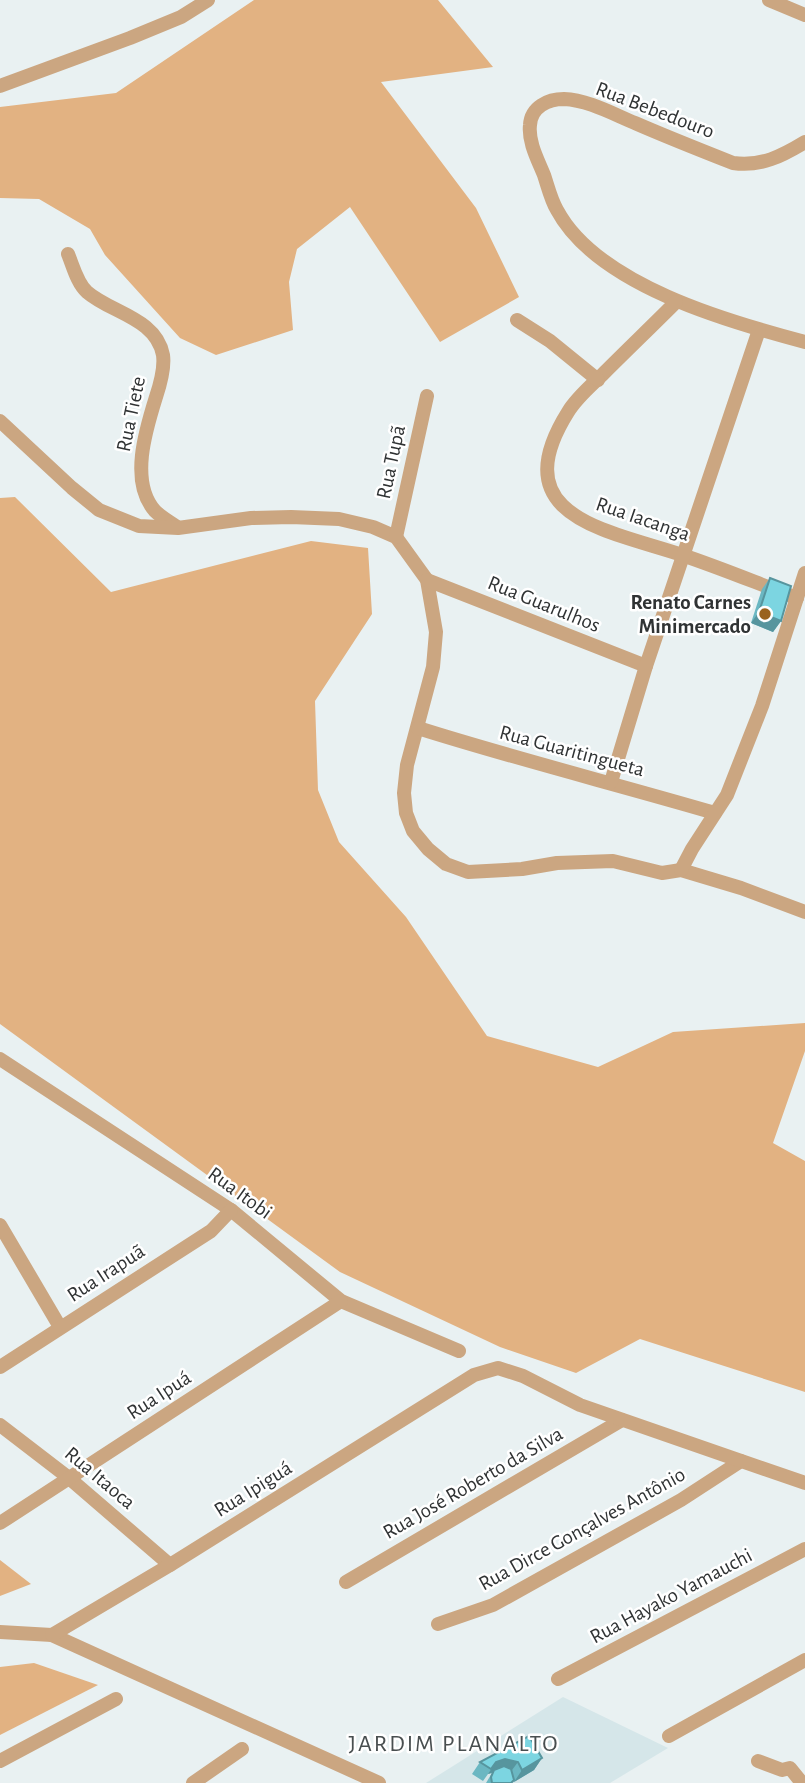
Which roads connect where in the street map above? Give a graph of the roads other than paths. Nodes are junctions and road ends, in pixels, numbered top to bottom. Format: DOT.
graph roads {
  1 [pos="208,0"];
  2 [pos="769,0"];
  3 [pos="805,15"];
  4 [pos="0,86"];
  5 [pos="805,142"];
  6 [pos="68,254"];
  7 [pos="676,302"];
  8 [pos="517,320"];
  9 [pos="759,330"];
  10 [pos="805,342"];
  11 [pos="598,380"];
  12 [pos="427,396"];
  13 [pos="0,421"];
  14 [pos="178,528"];
  15 [pos="396,537"];
  16 [pos="684,555"];
  17 [pos="805,573"];
  18 [pos="427,580"];
  19 [pos="797,598"];
  20 [pos="646,666"];
  21 [pos="418,728"];
  22 [pos="611,782"];
  23 [pos="715,813"];
  24 [pos="681,870"];
  25 [pos="805,912"];
  26 [pos="0,1059"];
  27 [pos="231,1210"];
  28 [pos="0,1225"];
  29 [pos="341,1301"];
  30 [pos="60,1327"];
  31 [pos="459,1351"];
  32 [pos="0,1367"];
  33 [pos="622,1420"];
  34 [pos="0,1425"];
  35 [pos="741,1461"];
  36 [pos="69,1478"];
  37 [pos="805,1483"];
  38 [pos="0,1523"];
  39 [pos="805,1549"];
  40 [pos="170,1565"];
  41 [pos="346,1582"];
  42 [pos="438,1624"];
  43 [pos="0,1632"];
  44 [pos="52,1635"];
  45 [pos="805,1660"];
  46 [pos="558,1679"];
  47 [pos="116,1699"];
  48 [pos="669,1735"];
  49 [pos="242,1749"];
  50 [pos="0,1761"];
  51 [pos="758,1761"];
  52 [pos="372,1782"];
  53 [pos="193,1783"];
  54 [pos="802,1783"];
  1 -- 4 [label="street"];
  2 -- 3 [label="street"];
  5 -- 7 [label="street, Rua Bebedouro"];
  6 -- 14 [label="street, Rua Tiete"];
  7 -- 9 [label="street"];
  7 -- 11 [label="street, Rua Iacanga"];
  8 -- 11 [label="street"];
  9 -- 10 [label="street"];
  9 -- 16 [label="street"];
  11 -- 16 [label="street, Rua Iacanga"];
  12 -- 15 [label="street, Rua Tupã"];
  13 -- 14 [label="street"];
  14 -- 15 [label="street"];
  15 -- 18 [label="street"];
  16 -- 19 [label="street, Rua Iacanga"];
  16 -- 20 [label="street"];
  17 -- 19 [label="street"];
  18 -- 20 [label="street, Rua Guarulhos"];
  18 -- 21 [label="street"];
  19 -- 23 [label="street"];
  20 -- 22 [label="street"];
  21 -- 22 [label="street, Rua Guaritingueta"];
  21 -- 24 [label="street"];
  22 -- 23 [label="street, Rua Guaritingueta"];
  23 -- 24 [label="street"];
  24 -- 25 [label="street"];
  26 -- 27 [label="street, Rua Itobi"];
  27 -- 29 [label="street, Rua Itobi"];
  27 -- 30 [label="street, Rua Irapuã"];
  28 -- 30 [label="street"];
  29 -- 31 [label="street, Rua Itobi"];
  29 -- 36 [label="street, Rua Ipuá"];
  30 -- 32 [label="street, Rua Irapuã"];
  33 -- 35 [label="street"];
  33 -- 40 [label="street, Rua Ipiguá"];
  33 -- 41 [label="street, Rua José Roberto da Silva"];
  34 -- 36 [label="street, Rua Itaoca"];
  35 -- 37 [label="street"];
  35 -- 42 [label="street, Rua Dirce Gonçalves Antônio"];
  36 -- 38 [label="street, Rua Ipuá"];
  36 -- 40 [label="street, Rua Itaoca"];
  39 -- 46 [label="street, Rua Hayako Yamauchi"];
  40 -- 44 [label="street, Rua Ipiguá"];
  43 -- 44 [label="street"];
  44 -- 52 [label="street"];
  45 -- 48 [label="street"];
  47 -- 50 [label="street"];
  49 -- 53 [label="street"];
  51 -- 54 [label="street"];
}
